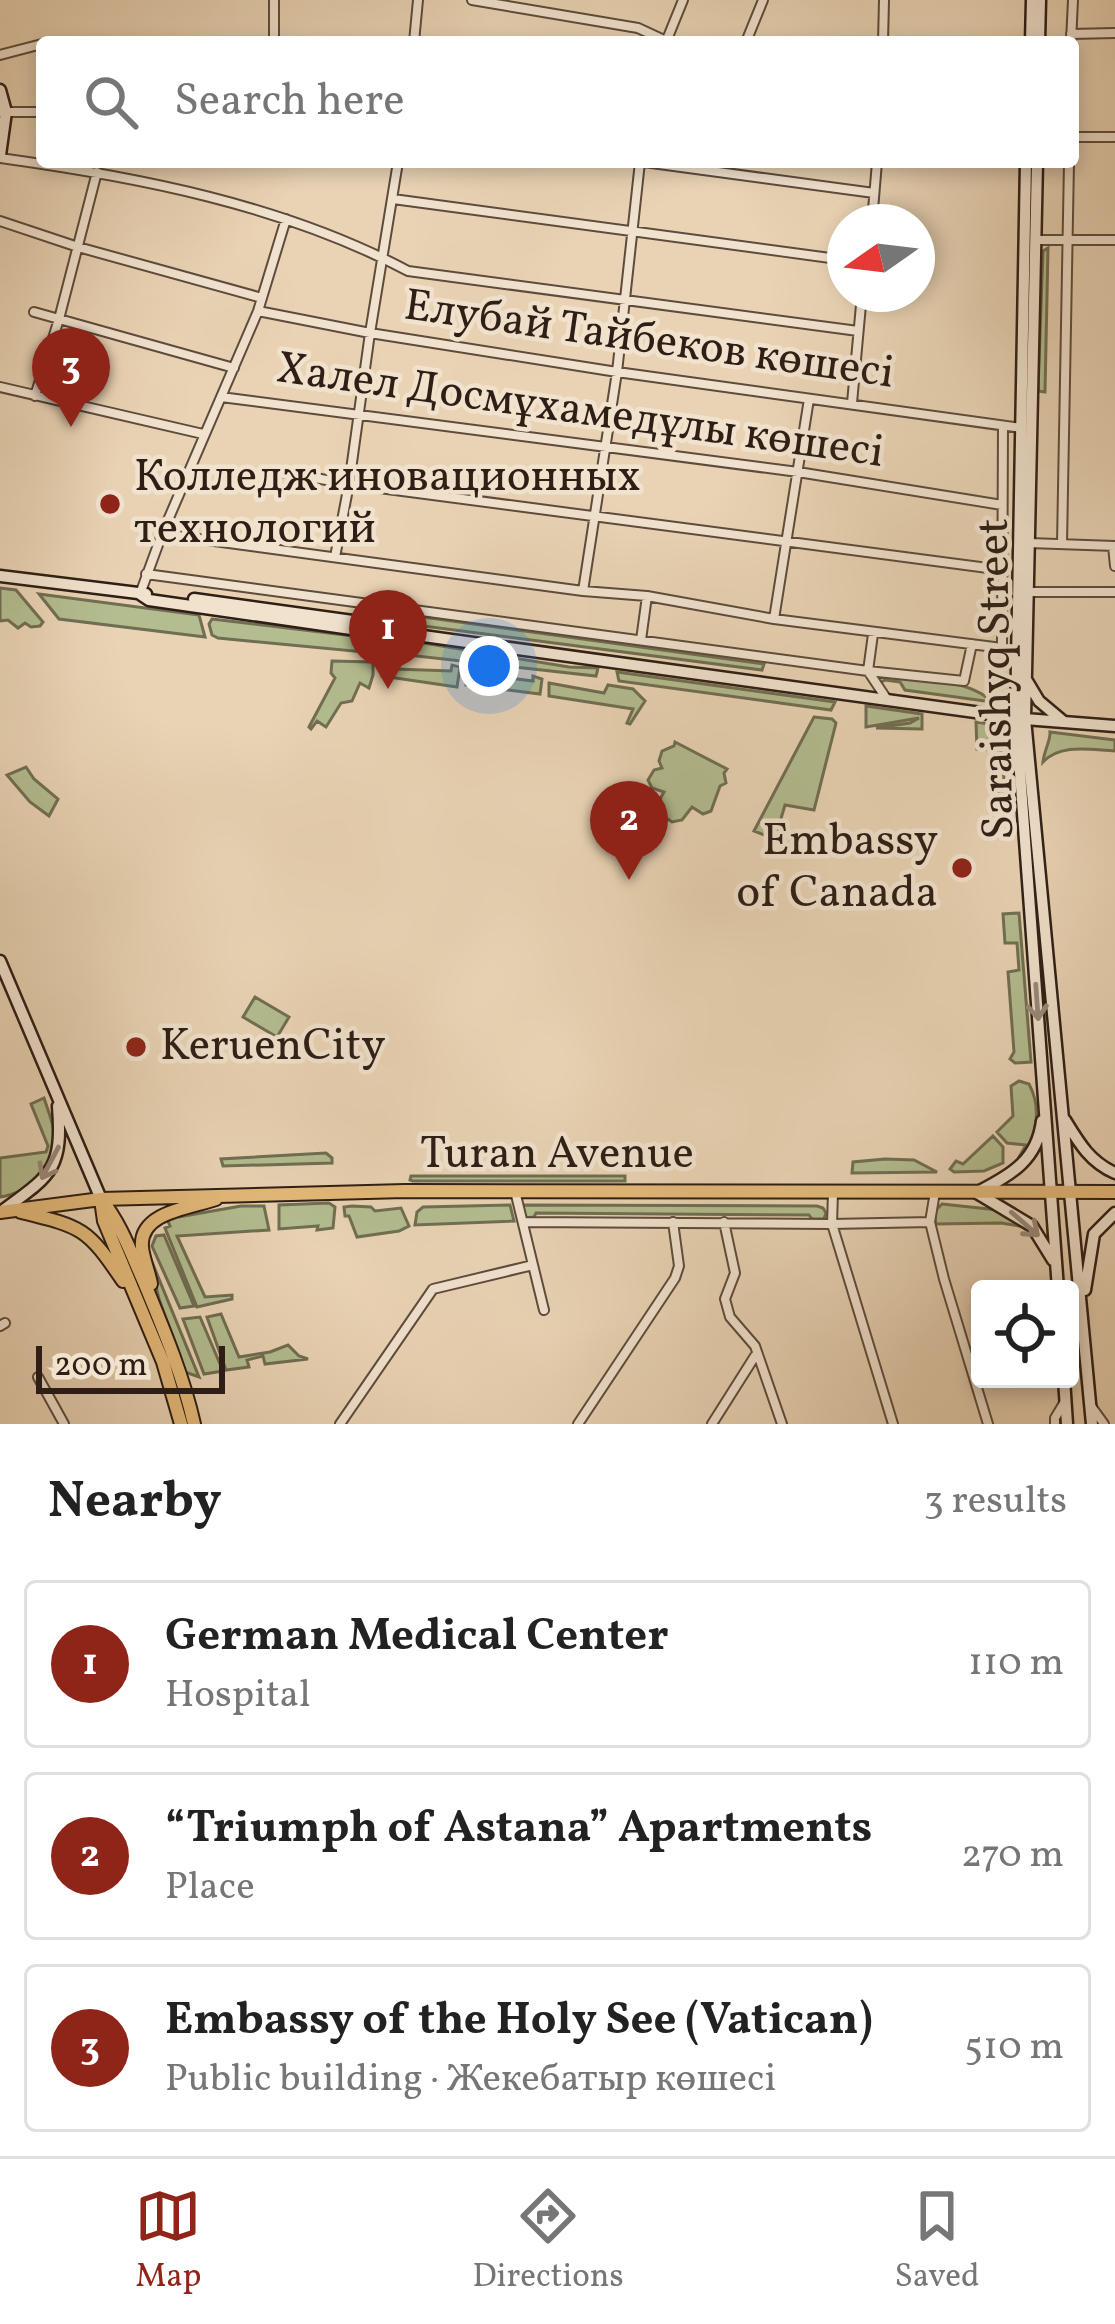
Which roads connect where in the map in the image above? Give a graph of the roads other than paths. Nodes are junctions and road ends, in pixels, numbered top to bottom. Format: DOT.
graph roads {
  1 [pos="274,0"];
  2 [pos="418,0"];
  3 [pos="472,0"];
  4 [pos="683,0"];
  5 [pos="763,0"];
  6 [pos="884,0"];
  7 [pos="1034,0"];
  8 [pos="1072,0"];
  9 [pos="1115,33"];
  10 [pos="274,36"];
  11 [pos="415,36"];
  12 [pos="654,36"];
  13 [pos="668,36"];
  14 [pos="748,36"];
  15 [pos="883,36"];
  16 [pos="1033,36"];
  17 [pos="1071,36"];
  18 [pos="1079,37"];
  19 [pos="36,46"];
  20 [pos="0,55"];
  21 [pos="0,90"];
  22 [pos="3,112"];
  23 [pos="36,112"];
  24 [pos="1079,137"];
  25 [pos="1115,137"];
  26 [pos="0,156"];
  27 [pos="36,162"];
  28 [pos="73,168"];
  29 [pos="397,168"];
  30 [pos="641,168"];
  31 [pos="687,168"];
  32 [pos="876,168"];
  33 [pos="1032,168"];
  34 [pos="1033,168"];
  35 [pos="1069,168"];
  36 [pos="97,172"];
  37 [pos="874,193"];
  38 [pos="393,199"];
  39 [pos="873,204"];
  40 [pos="286,219"];
  41 [pos="0,221"];
  42 [pos="634,231"];
  43 [pos="1068,240"];
  44 [pos="1115,240"];
  45 [pos="1035,241"];
  46 [pos="78,247"];
  47 [pos="382,255"];
  48 [pos="827,258"];
  49 [pos="262,298"];
  50 [pos="624,301"];
  51 [pos="258,311"];
  52 [pos="34,312"];
  53 [pos="860,312"];
  54 [pos="59,319"];
  55 [pos="858,331"];
  56 [pos="370,333"];
  57 [pos="233,368"];
  58 [pos="617,372"];
  59 [pos="0,387"];
  60 [pos="35,396"];
  61 [pos="221,397"];
  62 [pos="809,399"];
  63 [pos="851,403"];
  64 [pos="359,415"];
  65 [pos="1003,426"];
  66 [pos="1026,428"];
  67 [pos="203,434"];
  68 [pos="606,448"];
  69 [pos="281,472"];
  70 [pos="798,472"];
  71 [pos="349,484"];
  72 [pos="1002,505"];
  73 [pos="594,517"];
  74 [pos="162,534"];
  75 [pos="788,543"];
  76 [pos="1029,543"];
  77 [pos="1062,544"];
  78 [pos="1114,546"];
  79 [pos="335,557"];
  80 [pos="1115,566"];
  81 [pos="1003,570"];
  82 [pos="146,574"];
  83 [pos="0,576"];
  84 [pos="583,591"];
  85 [pos="1028,592"];
  86 [pos="1115,592"];
  87 [pos="140,594"];
  88 [pos="646,596"];
  89 [pos="774,619"];
  90 [pos="873,634"];
  91 [pos="641,640"];
  92 [pos="972,644"];
  93 [pos="868,671"];
  94 [pos="1026,680"];
  95 [pos="887,699"];
  96 [pos="1020,718"];
  97 [pos="1064,722"];
  98 [pos="1115,726"];
  99 [pos="0,961"];
  100 [pos="58,1096"];
  101 [pos="1044,1100"];
  102 [pos="1063,1118"];
  103 [pos="1115,1173"];
  104 [pos="515,1191"];
  105 [pos="833,1192"];
  106 [pos="934,1192"];
  107 [pos="977,1192"];
  108 [pos="1052,1192"];
  109 [pos="1071,1192"];
  110 [pos="1115,1192"];
  111 [pos="229,1195"];
  112 [pos="100,1198"];
  113 [pos="6,1211"];
  114 [pos="1115,1213"];
  115 [pos="523,1222"];
  116 [pos="673,1222"];
  117 [pos="724,1222"];
  118 [pos="930,1222"];
  119 [pos="832,1224"];
  120 [pos="533,1265"];
  121 [pos="1057,1269"];
  122 [pos="1058,1280"];
  123 [pos="138,1302"];
  124 [pos="544,1310"];
  125 [pos="1082,1311"];
  126 [pos="160,1321"];
  127 [pos="756,1355"];
  128 [pos="38,1377"];
  129 [pos="1064,1388"];
  130 [pos="1065,1402"];
  131 [pos="1090,1405"];
  132 [pos="64,1424"];
  133 [pos="182,1424"];
  134 [pos="194,1424"];
  135 [pos="340,1424"];
  136 [pos="578,1424"];
  137 [pos="712,1424"];
  138 [pos="782,1424"];
  139 [pos="893,1424"];
  140 [pos="988,1424"];
  141 [pos="1055,1424"];
  142 [pos="1067,1424"];
  143 [pos="1092,1424"];
  144 [pos="1104,1424"];
  1 -- 10 [label="street"];
  2 -- 11 [label="street"];
  3 -- 12 [label="street"];
  4 -- 13 [label="street"];
  5 -- 14 [label="street"];
  6 -- 15 [label="street"];
  7 -- 16 [label="main road"];
  8 -- 17 [label="street"];
  9 -- 18 [label="street"];
  19 -- 20 [label="street"];
  21 -- 22 [label="main road"];
  22 -- 23 [label="street"];
  22 -- 26 [label="main road"];
  24 -- 25 [label="street"];
  26 -- 27 [label="street"];
  28 -- 36 [label="street"];
  29 -- 38 [label="street"];
  30 -- 42 [label="street"];
  31 -- 37 [label="street"];
  32 -- 37 [label="street"];
  33 -- 66 [label="main road, Saraishyq Street"];
  34 -- 45 [label="main road, Saraishyq Street"];
  35 -- 43 [label="street"];
  36 -- 40 [label="street"];
  36 -- 46 [label="street"];
  37 -- 39 [label="street"];
  38 -- 42 [label="street"];
  38 -- 47 [label="street"];
  40 -- 47 [label="street"];
  40 -- 49 [label="street"];
  41 -- 46 [label="street"];
  42 -- 48 [label="street"];
  42 -- 50 [label="street"];
  43 -- 44 [label="street"];
  43 -- 45 [label="street"];
  43 -- 77 [label="street"];
  45 -- 66 [label="main road, Saraishyq Street"];
  46 -- 49 [label="street"];
  46 -- 54 [label="street"];
  47 -- 50 [label="street"];
  47 -- 56 [label="street"];
  49 -- 51 [label="street"];
  50 -- 55 [label="street"];
  50 -- 58 [label="street"];
  51 -- 56 [label="street, Елубай Тайбеков көшесі"];
  51 -- 57 [label="street"];
  52 -- 54 [label="street, Халел Досмұхамедұлы көшесі"];
  53 -- 55 [label="street"];
  54 -- 57 [label="street, Халел Досмұхамедұлы көшесі"];
  54 -- 60 [label="street"];
  55 -- 63 [label="street"];
  56 -- 58 [label="street, Елубай Тайбеков көшесі"];
  56 -- 64 [label="street"];
  57 -- 61 [label="street"];
  58 -- 62 [label="street, Елубай Тайбеков көшесі"];
  58 -- 68 [label="street"];
  59 -- 60 [label="street"];
  60 -- 67 [label="street"];
  61 -- 64 [label="street, Халел Досмұхамедұлы көшесі"];
  61 -- 67 [label="street"];
  62 -- 63 [label="street, Елубай Тайбеков көшесі"];
  62 -- 70 [label="street"];
  63 -- 65 [label="street, Елубай Тайбеков көшесі"];
  64 -- 68 [label="street, Халел Досмұхамедұлы көшесі"];
  64 -- 71 [label="street"];
  65 -- 66 [label="street, Елубай Тайбеков көшесі"];
  65 -- 72 [label="street"];
  66 -- 76 [label="main road, Saraishyq Street"];
  66 -- 96 [label="main road, Saraishyq Street"];
  67 -- 74 [label="street"];
  68 -- 70 [label="street, Халел Досмұхамедұлы көшесі"];
  68 -- 73 [label="street"];
  69 -- 71 [label="street"];
  70 -- 72 [label="street, Халел Досмұхамедұлы көшесі"];
  70 -- 75 [label="street"];
  71 -- 73 [label="street"];
  71 -- 79 [label="street"];
  72 -- 81 [label="street"];
  73 -- 75 [label="street"];
  73 -- 84 [label="street"];
  74 -- 79 [label="street"];
  74 -- 82 [label="street"];
  75 -- 81 [label="street"];
  75 -- 89 [label="street"];
  76 -- 77 [label="street"];
  76 -- 85 [label="main road, Saraishyq Street"];
  77 -- 78 [label="street"];
  78 -- 80 [label="street"];
  79 -- 84 [label="street"];
  81 -- 92 [label="street"];
  82 -- 87 [label="street"];
  82 -- 91 [label="street"];
  83 -- 87 [label="main road"];
  84 -- 88 [label="street"];
  85 -- 86 [label="street"];
  85 -- 94 [label="main road, Saraishyq Street"];
  87 -- 95 [label="main road"];
  88 -- 89 [label="street"];
  88 -- 91 [label="street"];
  89 -- 90 [label="street"];
  90 -- 92 [label="street"];
  90 -- 93 [label="street"];
  91 -- 93 [label="street"];
  92 -- 93 [label="street"];
  93 -- 95 [label="street"];
  94 -- 96 [label="main road, Saraishyq Street"];
  94 -- 97 [label="main road"];
  95 -- 96 [label="main road"];
  96 -- 97 [label="main road"];
  96 -- 101 [label="main road, Saraishyq Street, one-way"];
  96 -- 102 [label="main road, Saraishyq Street"];
  97 -- 98 [label="main road"];
  99 -- 100 [label="main road"];
  100 -- 112 [label="main road"];
  100 -- 113 [label="main road, one-way"];
  101 -- 107 [label="main road"];
  101 -- 108 [label="main road, Saraishyq Street"];
  102 -- 103 [label="main road"];
  102 -- 109 [label="main road, Saraishyq Street"];
  104 -- 105 [label="main road, Turan Avenue"];
  104 -- 111 [label="main road, Turan Avenue"];
  104 -- 115 [label="street"];
  105 -- 106 [label="main road, Turan Avenue"];
  105 -- 119 [label="street"];
  106 -- 107 [label="main road, Turan Avenue"];
  106 -- 118 [label="street"];
  107 -- 108 [label="main road, Turan Avenue"];
  107 -- 121 [label="main road, one-way"];
  108 -- 109 [label="main road, Turan Avenue"];
  108 -- 121 [label="main road, Saraishyq Street"];
  109 -- 110 [label="main road, Turan Avenue"];
  109 -- 125 [label="main road, Saraishyq Street"];
  111 -- 112 [label="main road, Turan Avenue"];
  111 -- 126 [label="main road"];
  112 -- 113 [label="main road, Turan Avenue"];
  112 -- 123 [label="main road"];
  112 -- 126 [label="main road"];
  113 -- 123 [label="main road"];
  114 -- 125 [label="main road"];
  115 -- 116 [label="street"];
  115 -- 120 [label="street"];
  116 -- 117 [label="street"];
  116 -- 136 [label="street"];
  117 -- 119 [label="street"];
  117 -- 127 [label="street"];
  118 -- 119 [label="street"];
  118 -- 140 [label="street"];
  119 -- 139 [label="street"];
  120 -- 124 [label="street"];
  120 -- 135 [label="street"];
  121 -- 122 [label="main road, Saraishyq Street"];
  123 -- 133 [label="main road"];
  125 -- 131 [label="main road"];
  126 -- 134 [label="main road"];
  127 -- 137 [label="street"];
  127 -- 138 [label="street"];
  128 -- 132 [label="street"];
  129 -- 130 [label="main road"];
  130 -- 141 [label="street"];
  130 -- 142 [label="main road"];
  131 -- 143 [label="main road"];
  131 -- 144 [label="street"];
}
